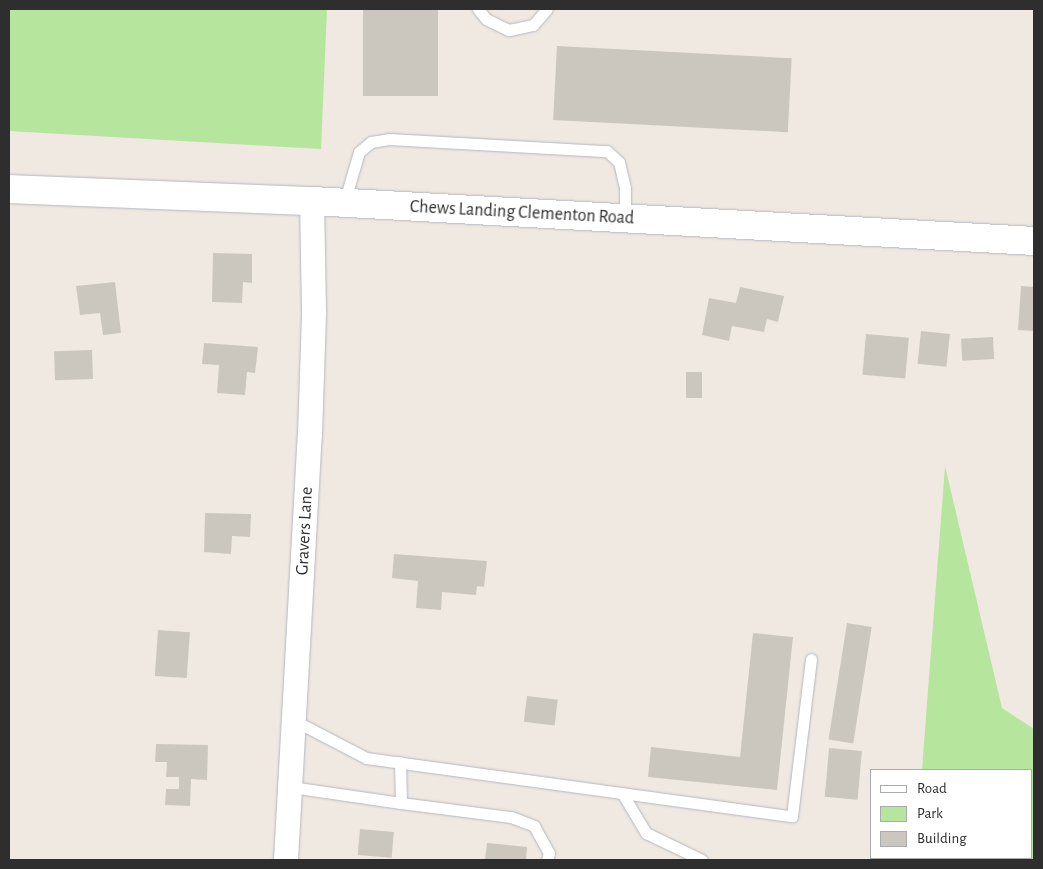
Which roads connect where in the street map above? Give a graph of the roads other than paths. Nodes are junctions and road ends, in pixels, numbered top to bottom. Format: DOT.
graph roads {
  1 [pos="478,9"];
  2 [pos="548,9"];
  3 [pos="9,189"];
  4 [pos="312,201"];
  5 [pos="344,203"];
  6 [pos="625,218"];
  7 [pos="1034,241"];
  8 [pos="811,659"];
  9 [pos="295,721"];
  10 [pos="400,762"];
  11 [pos="291,787"];
  12 [pos="622,793"];
  13 [pos="401,804"];
  14 [pos="286,860"];
  15 [pos="548,860"];
  16 [pos="702,860"];
  1 -- 2 [label="lane"];
  3 -- 4 [label="main road, Chews Landing Clementon Road"];
  4 -- 5 [label="main road, Chews Landing Clementon Road"];
  4 -- 9 [label="street, Gravers Lane"];
  5 -- 6 [label="main road, Chews Landing Clementon Road"];
  5 -- 6 [label="lane"];
  6 -- 7 [label="main road, Chews Landing Clementon Road"];
  8 -- 12 [label="lane"];
  9 -- 10 [label="lane"];
  9 -- 11 [label="street, Gravers Lane"];
  10 -- 12 [label="lane"];
  10 -- 13 [label="lane"];
  11 -- 13 [label="lane"];
  11 -- 14 [label="street, Gravers Lane"];
  12 -- 16 [label="lane"];
  13 -- 15 [label="lane"];
}
